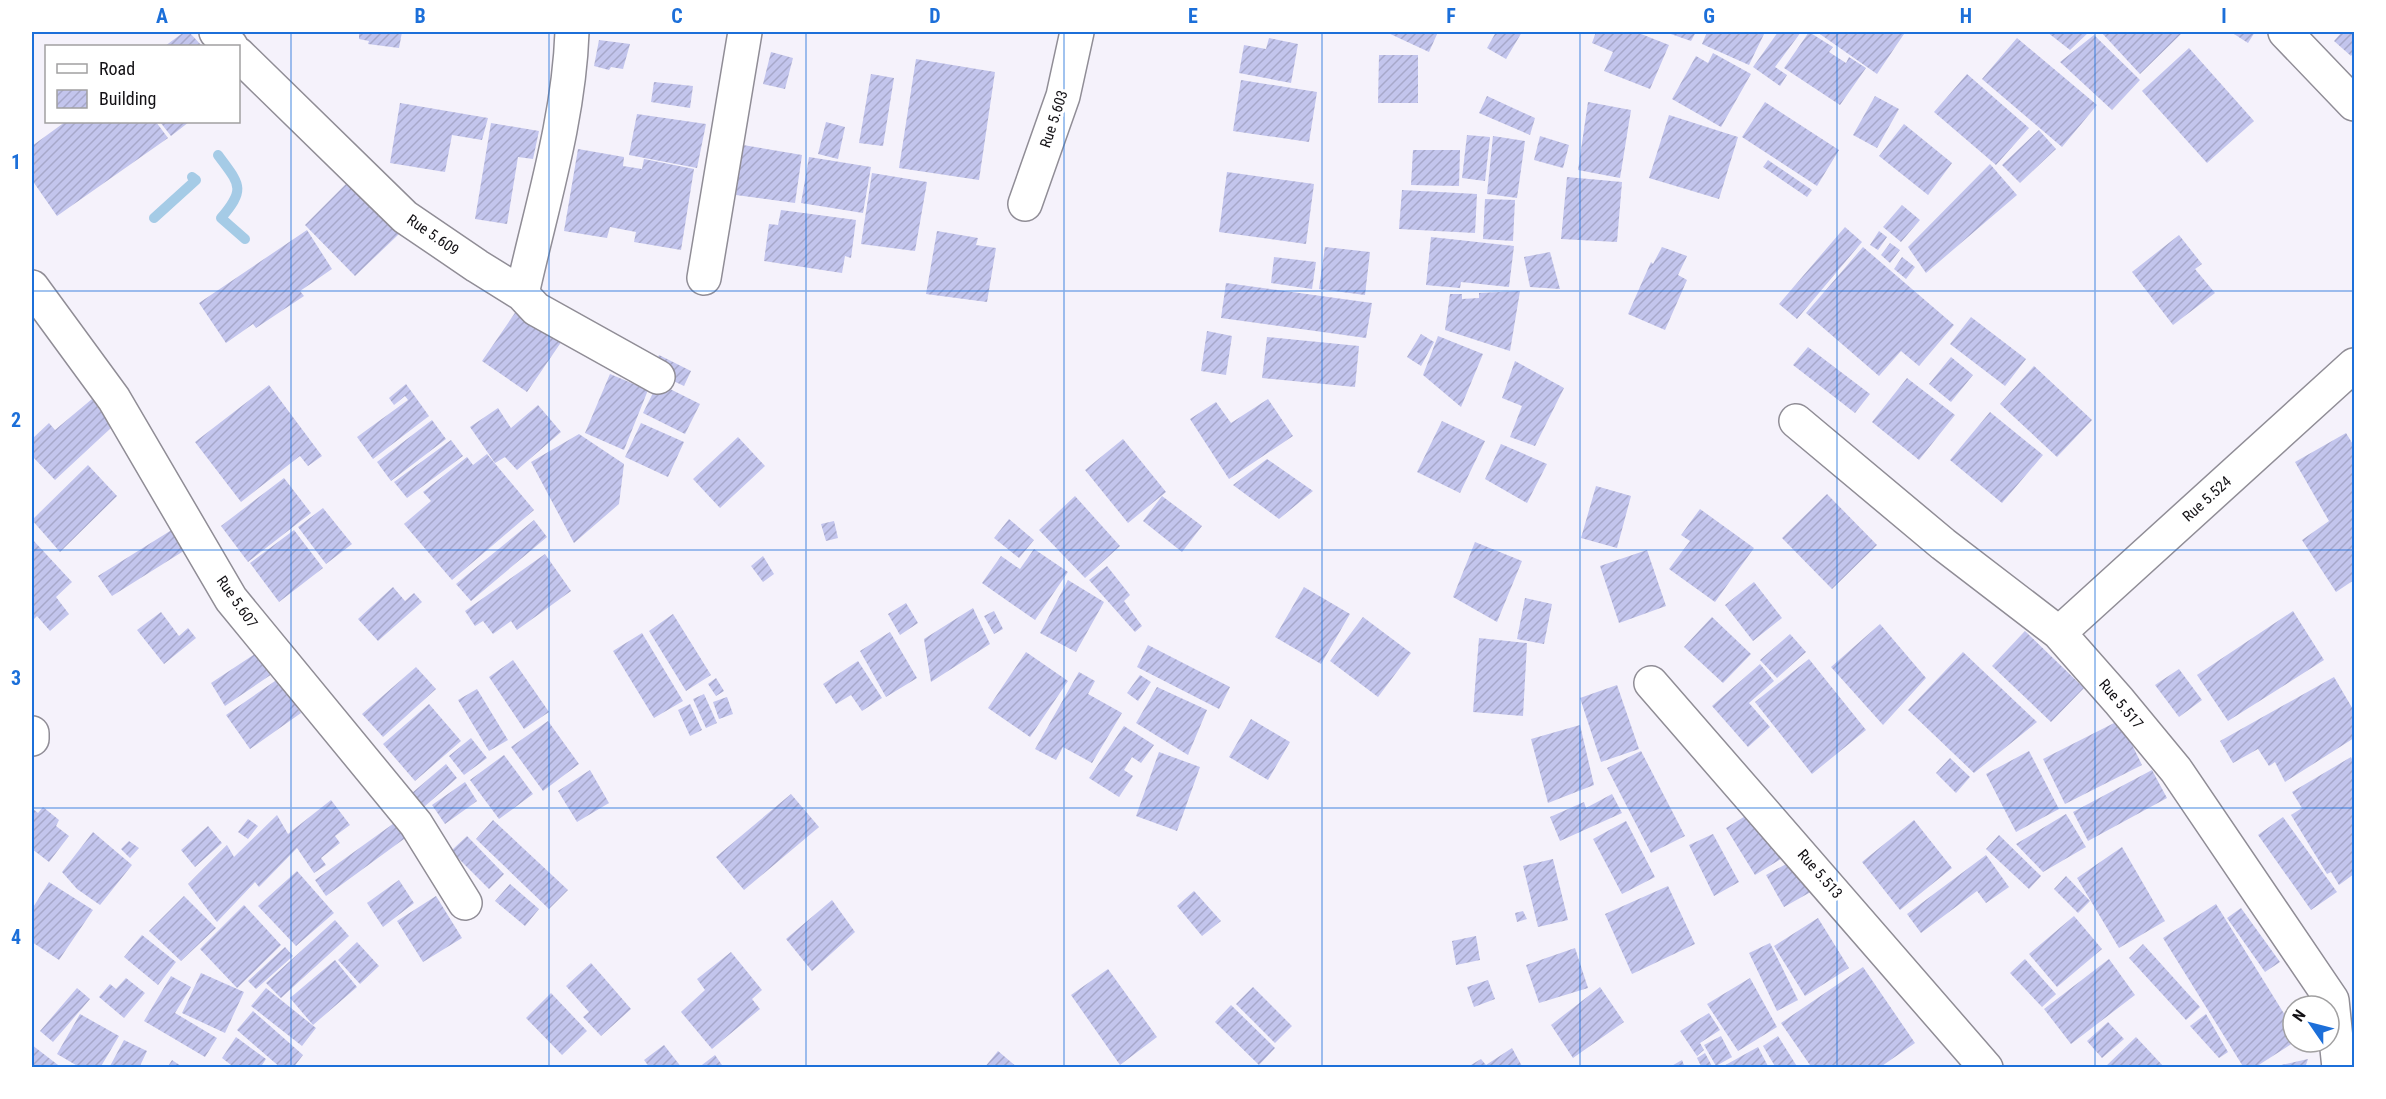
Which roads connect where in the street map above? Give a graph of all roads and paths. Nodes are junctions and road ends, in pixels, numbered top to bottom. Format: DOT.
graph roads {
  1 [pos="216,32"];
  2 [pos="572,32"];
  3 [pos="745,32"];
  4 [pos="1077,32"];
  5 [pos="2285,32"];
  6 [pos="230,45"];
  7 [pos="240,56"];
  8 [pos="2355,104"];
  9 [pos="1025,204"];
  10 [pos="704,278"];
  11 [pos="32,286"];
  12 [pos="522,294"];
  13 [pos="2355,365"];
  14 [pos="658,377"];
  15 [pos="1796,420"];
  16 [pos="2059,633"];
  17 [pos="1651,683"];
  18 [pos="32,733"];
  19 [pos="32,739"];
  20 [pos="465,903"];
  21 [pos="1986,1068"];
  22 [pos="2339,1068"];
  1 -- 6 [label="street"];
  2 -- 12 [label="street"];
  3 -- 10 [label="street"];
  4 -- 9 [label="street, Rue 5.603"];
  5 -- 8 [label="street"];
  7 -- 12 [label="street, Rue 5.609"];
  11 -- 20 [label="street, Rue 5.607"];
  12 -- 14 [label="street, Rue 5.609"];
  13 -- 16 [label="street, Rue 5.524"];
  15 -- 16 [label="street, Rue 5.517"];
  16 -- 22 [label="street, Rue 5.517"];
  17 -- 21 [label="street, Rue 5.513"];
  18 -- 19 [label="street"];
}
